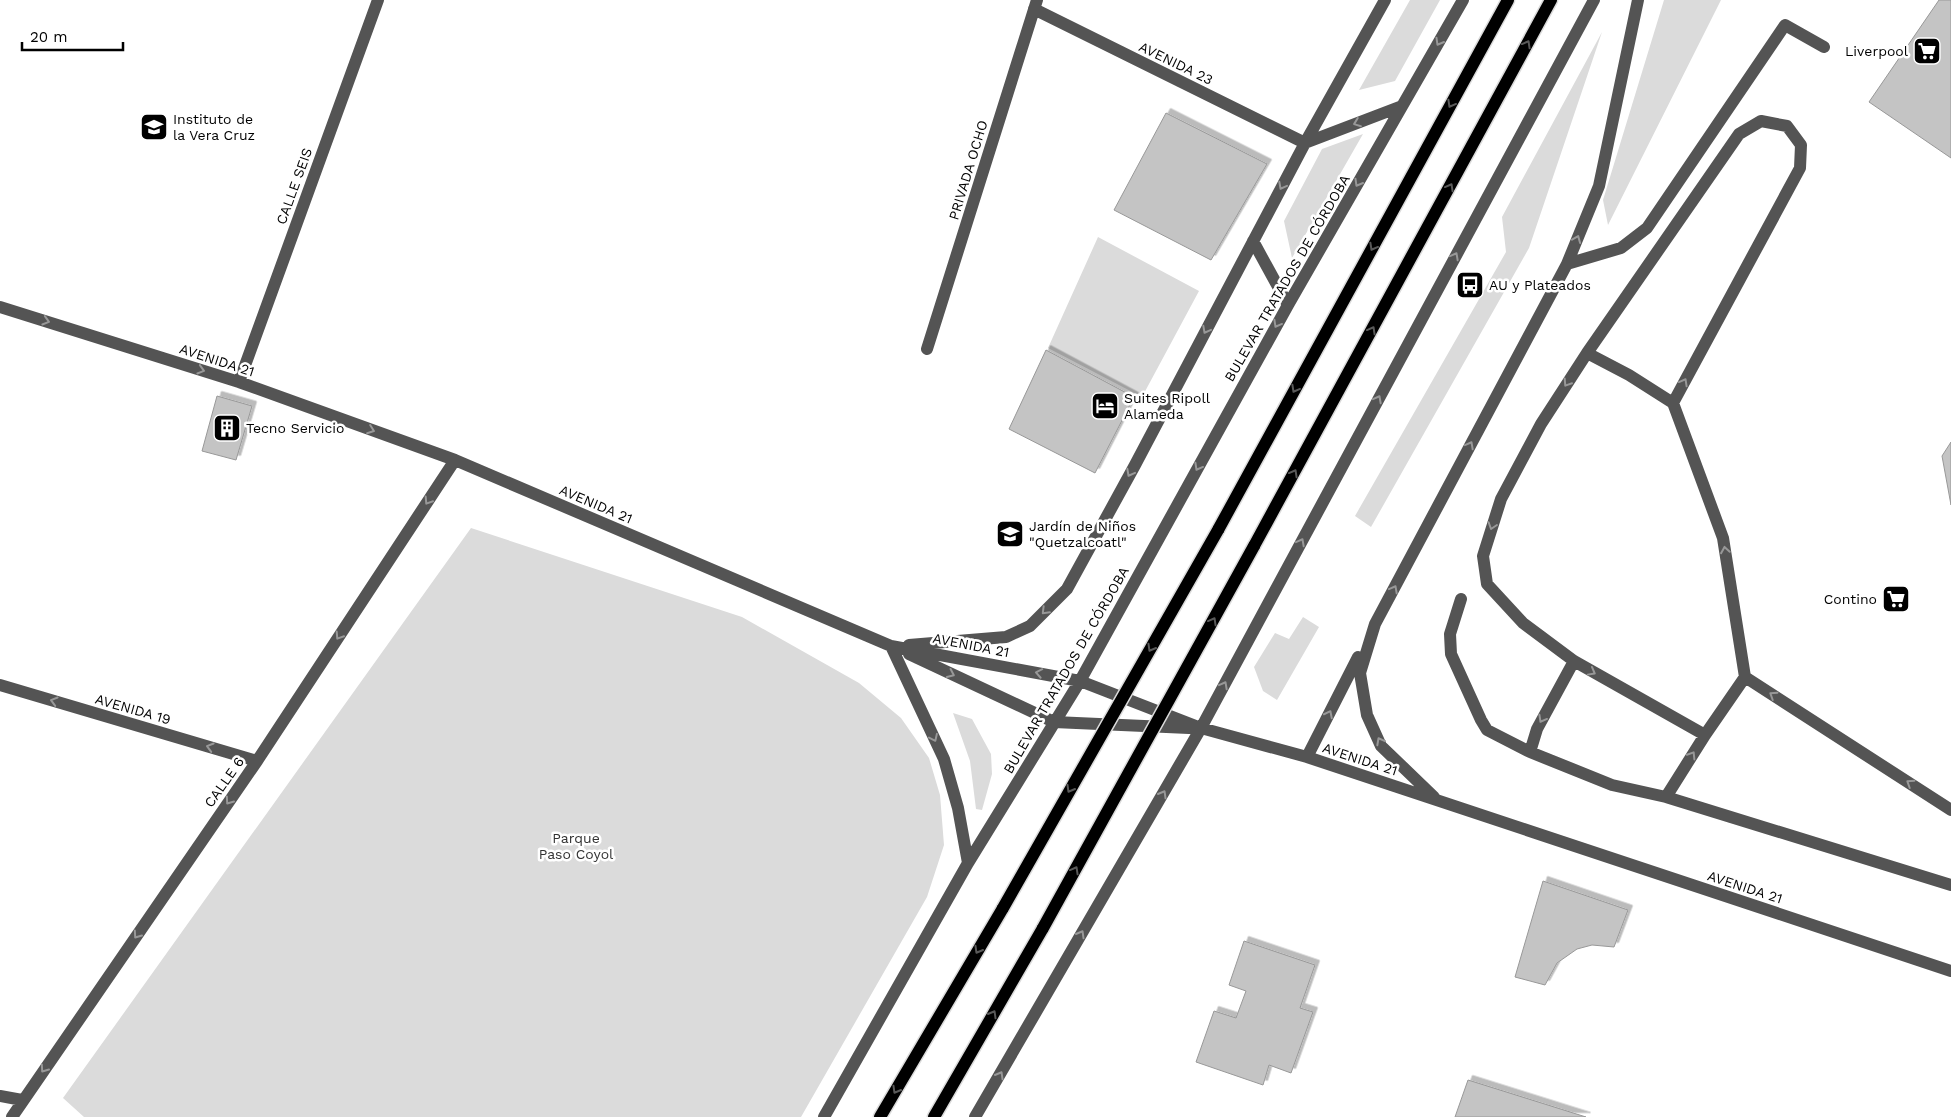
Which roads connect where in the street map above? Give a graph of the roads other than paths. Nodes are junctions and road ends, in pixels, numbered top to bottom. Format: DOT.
graph roads {
  1 [pos="378,0"];
  2 [pos="1385,0"];
  3 [pos="1463,0"];
  4 [pos="1508,0"];
  5 [pos="1552,0"];
  6 [pos="1594,0"];
  7 [pos="1638,0"];
  8 [pos="1035,5"];
  9 [pos="1824,47"];
  10 [pos="1402,106"];
  11 [pos="1305,143"];
  12 [pos="1253,240"];
  13 [pos="1567,264"];
  14 [pos="1288,305"];
  15 [pos="0,307"];
  16 [pos="927,349"];
  17 [pos="1587,353"];
  18 [pos="239,382"];
  19 [pos="1673,403"];
  20 [pos="455,460"];
  21 [pos="1461,599"];
  22 [pos="1376,624"];
  23 [pos="891,646"];
  24 [pos="1574,661"];
  25 [pos="1745,677"];
  26 [pos="1080,681"];
  27 [pos="0,685"];
  28 [pos="1054,722"];
  29 [pos="1201,728"];
  30 [pos="1705,735"];
  31 [pos="1530,752"];
  32 [pos="1307,757"];
  33 [pos="257,761"];
  34 [pos="1666,797"];
  35 [pos="1437,800"];
  36 [pos="1951,810"];
  37 [pos="968,863"];
  38 [pos="1951,885"];
  39 [pos="1951,971"];
  40 [pos="0,1096"];
  41 [pos="22,1100"];
  42 [pos="12,1117"];
  43 [pos="824,1117"];
  44 [pos="880,1117"];
  45 [pos="934,1117"];
  46 [pos="975,1117"];
  1 -- 18 [label="street, CALLE SEIS"];
  2 -- 11 [label="street"];
  3 -- 10 [label="street, BULEVAR TRATADOS DE CÓRDOBA, one-way"];
  4 -- 44 [label="main road, one-way, bridge"];
  45 -- 5 [label="main road, one-way, bridge"];
  29 -- 6 [label="street, one-way"];
  13 -- 7 [label="street, one-way"];
  8 -- 11 [label="street, AVENIDA 23"];
  8 -- 16 [label="street, PRIVADA OCHO"];
  9 -- 13 [label="street"];
  10 -- 11 [label="street, one-way"];
  10 -- 14 [label="street, BULEVAR TRATADOS DE CÓRDOBA, one-way"];
  11 -- 12 [label="street, one-way"];
  12 -- 14 [label="street"];
  12 -- 23 [label="street, one-way"];
  22 -- 13 [label="street, one-way"];
  14 -- 26 [label="street, BULEVAR TRATADOS DE CÓRDOBA, one-way"];
  15 -- 18 [label="street, AVENIDA 21, one-way"];
  17 -- 19 [label="street"];
  19 -- 17 [label="street, one-way"];
  17 -- 24 [label="street, one-way"];
  18 -- 20 [label="street, AVENIDA 21, one-way"];
  25 -- 19 [label="street, one-way"];
  20 -- 23 [label="street, AVENIDA 21"];
  20 -- 33 [label="street, CALLE 6, one-way"];
  21 -- 31 [label="street"];
  32 -- 22 [label="street, one-way"];
  35 -- 22 [label="street, one-way"];
  26 -- 23 [label="street, AVENIDA 21, one-way"];
  23 -- 28 [label="street, one-way"];
  23 -- 37 [label="street, one-way"];
  24 -- 30 [label="street, one-way"];
  24 -- 31 [label="street, one-way"];
  25 -- 30 [label="street"];
  36 -- 25 [label="street, one-way"];
  26 -- 28 [label="street, BULEVAR TRATADOS DE CÓRDOBA"];
  26 -- 29 [label="street, AVENIDA 21"];
  33 -- 27 [label="street, AVENIDA 19, one-way"];
  28 -- 29 [label="street"];
  28 -- 37 [label="street, BULEVAR TRATADOS DE CÓRDOBA"];
  29 -- 32 [label="street, AVENIDA 21"];
  46 -- 29 [label="street, one-way"];
  34 -- 30 [label="street, one-way"];
  31 -- 34 [label="street"];
  32 -- 35 [label="street, AVENIDA 21"];
  33 -- 41 [label="street, CALLE 6, one-way"];
  34 -- 38 [label="street"];
  35 -- 39 [label="street, AVENIDA 21"];
  37 -- 43 [label="street, BULEVAR TRATADOS DE CÓRDOBA"];
  40 -- 41 [label="street"];
  41 -- 42 [label="street, CALLE 6"];
}
